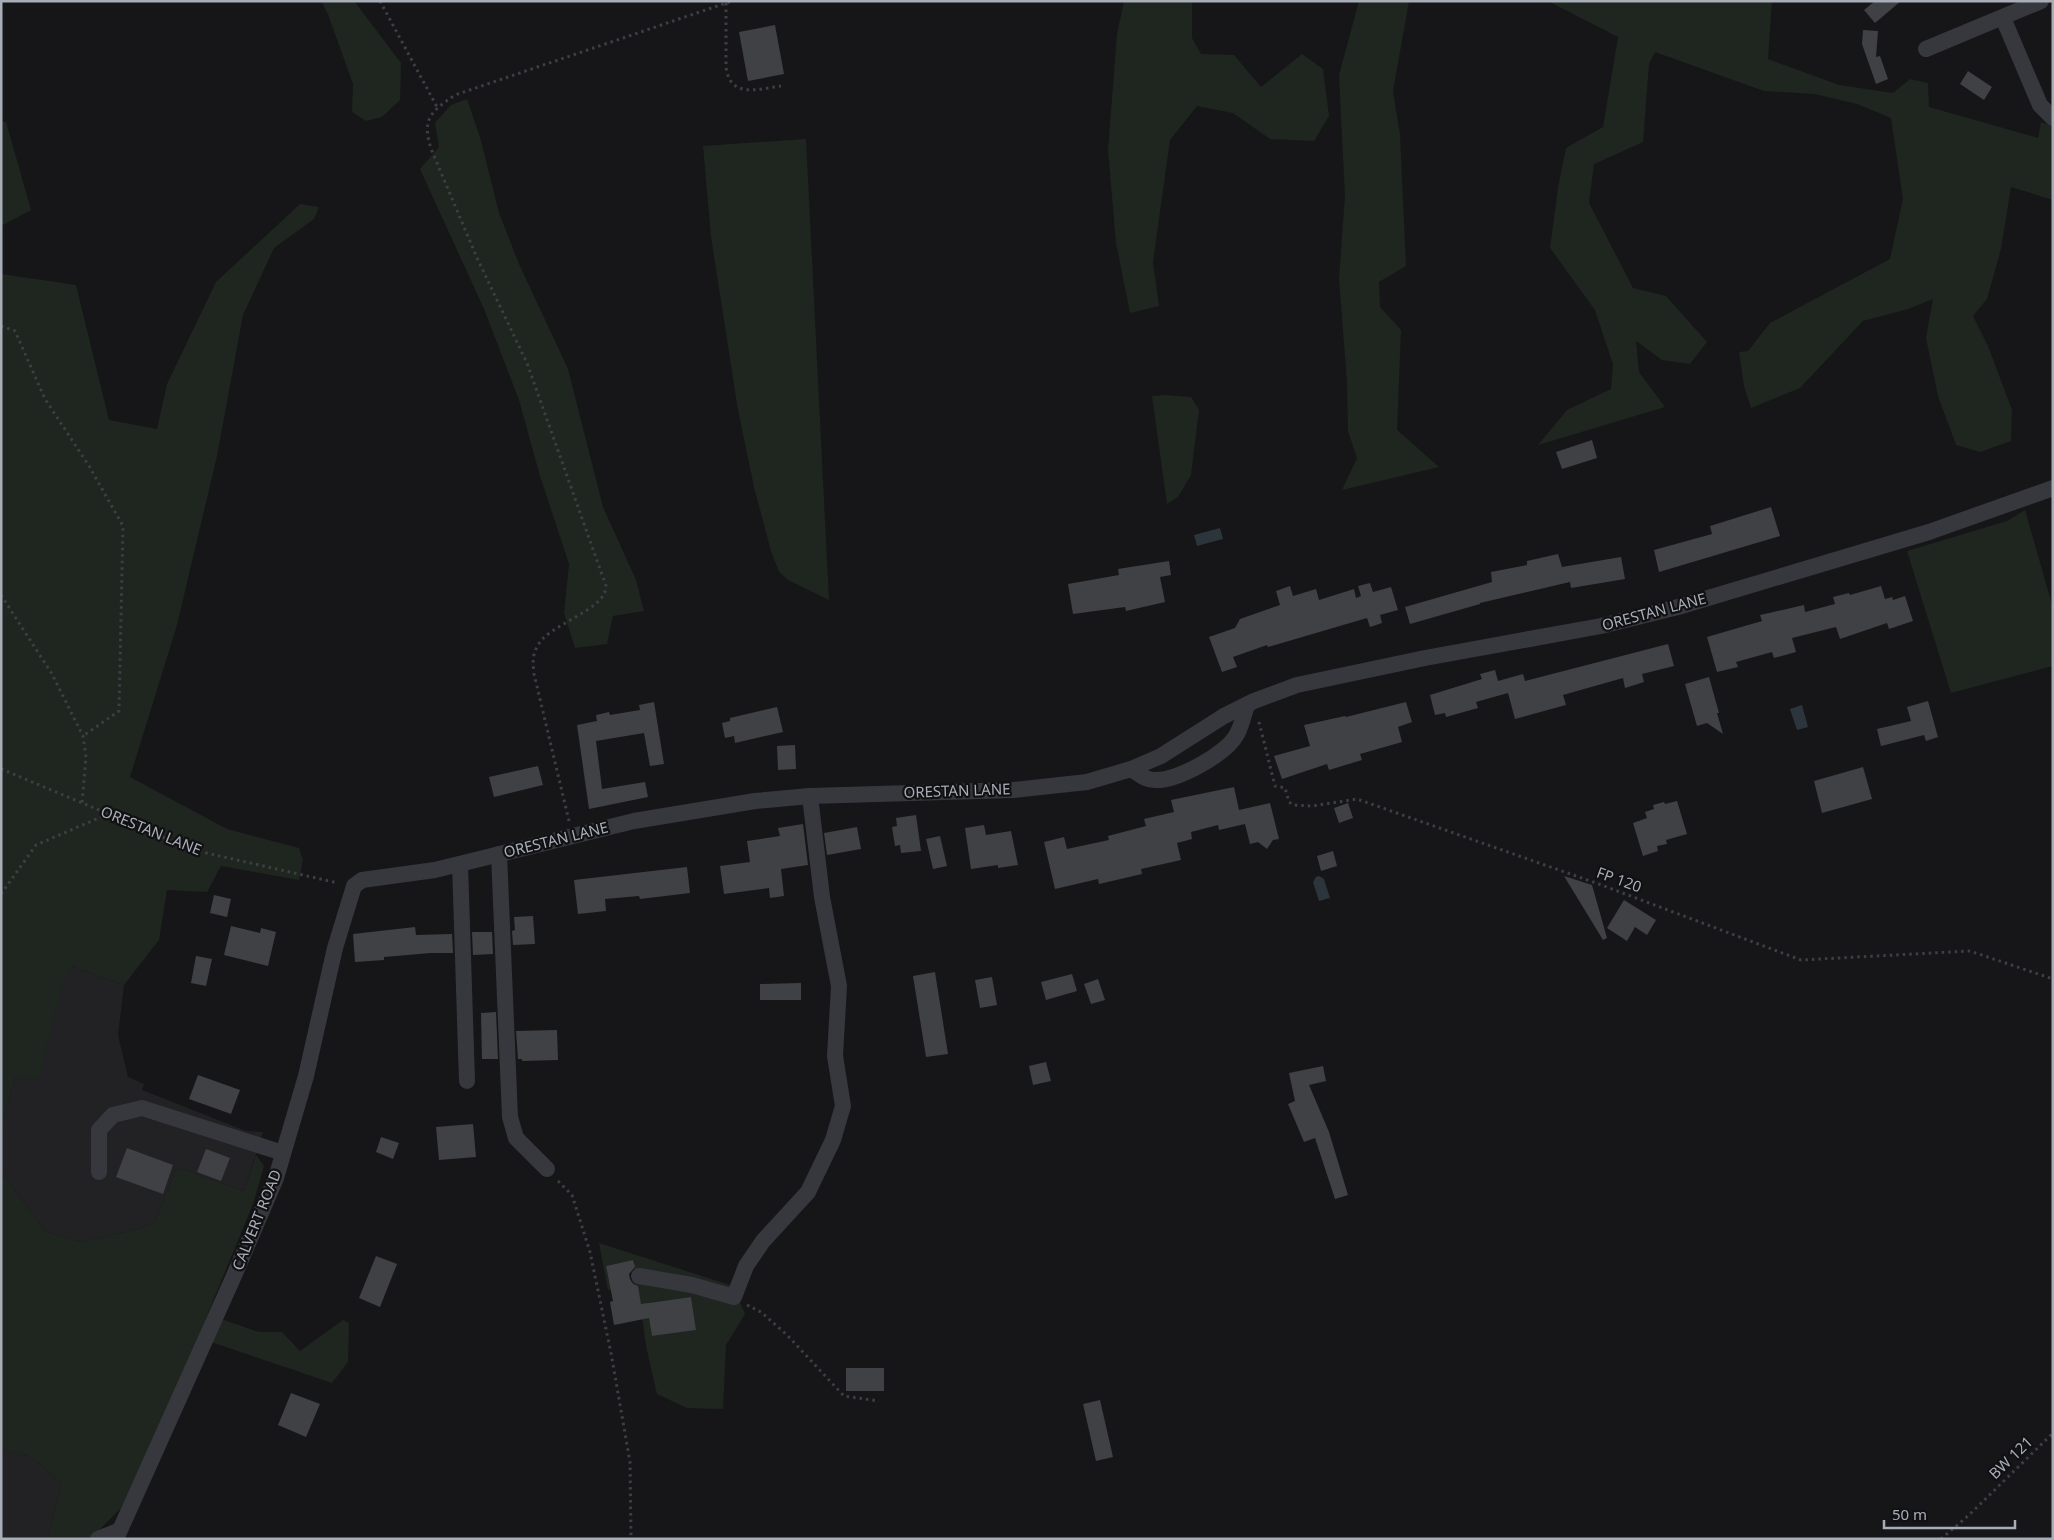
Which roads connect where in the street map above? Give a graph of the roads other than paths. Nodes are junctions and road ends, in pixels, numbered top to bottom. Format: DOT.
graph roads {
  1 [pos="2041,1"];
  2 [pos="2003,18"];
  3 [pos="1926,49"];
  4 [pos="2053,118"];
  5 [pos="2053,488"];
  6 [pos="1250,703"];
  7 [pos="1131,769"];
  8 [pos="810,796"];
  9 [pos="499,854"];
  10 [pos="460,864"];
  11 [pos="354,886"];
  12 [pos="467,1081"];
  13 [pos="283,1153"];
  14 [pos="547,1169"];
  15 [pos="100,1172"];
  16 [pos="639,1276"];
  17 [pos="117,1535"];
  18 [pos="98,1539"];
  1 -- 2 [label="street"];
  2 -- 3 [label="street"];
  2 -- 4 [label="street"];
  5 -- 6 [label="street, ORESTAN LANE"];
  6 -- 7 [label="street, ORESTAN LANE"];
  6 -- 7 [label="street"];
  7 -- 8 [label="street, ORESTAN LANE"];
  8 -- 9 [label="street, ORESTAN LANE"];
  8 -- 16 [label="street"];
  9 -- 10 [label="street, ORESTAN LANE"];
  9 -- 14 [label="street"];
  10 -- 11 [label="street, ORESTAN LANE"];
  10 -- 12 [label="street"];
  11 -- 13 [label="street, CALVERT ROAD"];
  13 -- 15 [label="street"];
  13 -- 17 [label="street, CALVERT ROAD"];
  17 -- 18 [label="street"];
}
